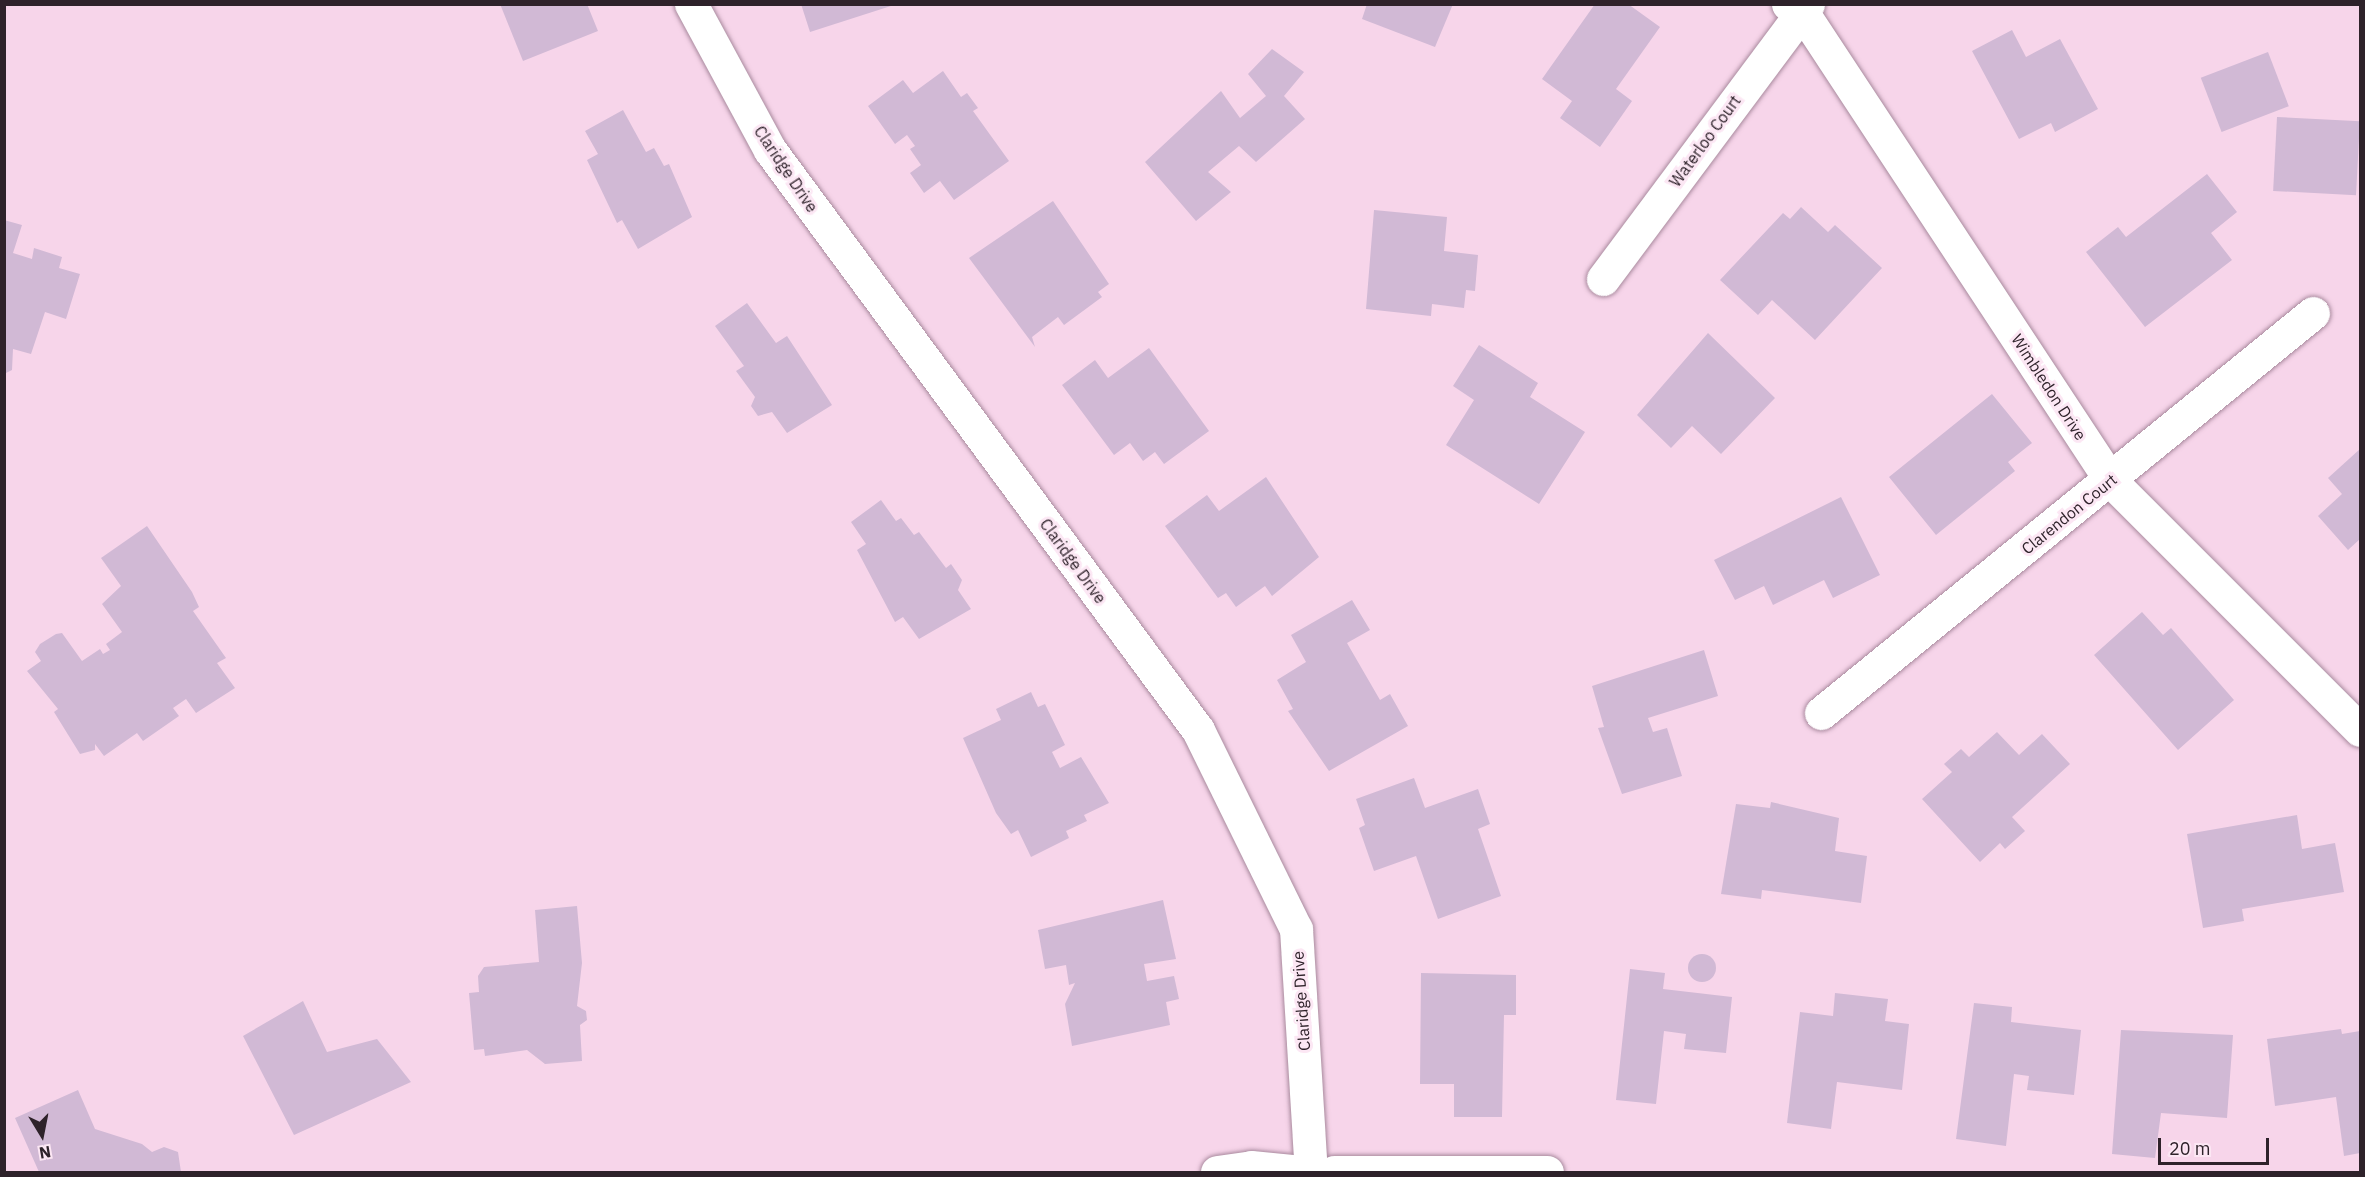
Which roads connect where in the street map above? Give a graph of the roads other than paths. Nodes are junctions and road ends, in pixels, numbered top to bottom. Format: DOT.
graph roads {
  1 [pos="691,4"];
  2 [pos="1799,6"];
  3 [pos="1603,279"];
  4 [pos="2313,313"];
  5 [pos="2111,481"];
  6 [pos="1821,713"];
  7 [pos="2361,730"];
  8 [pos="1217,1173"];
  9 [pos="1302,1173"];
  10 [pos="1311,1173"];
  11 [pos="1334,1173"];
  12 [pos="1547,1173"];
  1 -- 10 [label="street, Claridge Drive"];
  2 -- 3 [label="street, Waterloo Court"];
  2 -- 5 [label="street, Wimbledon Drive"];
  4 -- 5 [label="street, Clarendon Court"];
  5 -- 6 [label="street, Clarendon Court"];
  5 -- 7 [label="street, Wimbledon Drive"];
  8 -- 9 [label="street"];
  11 -- 12 [label="street"];
}
